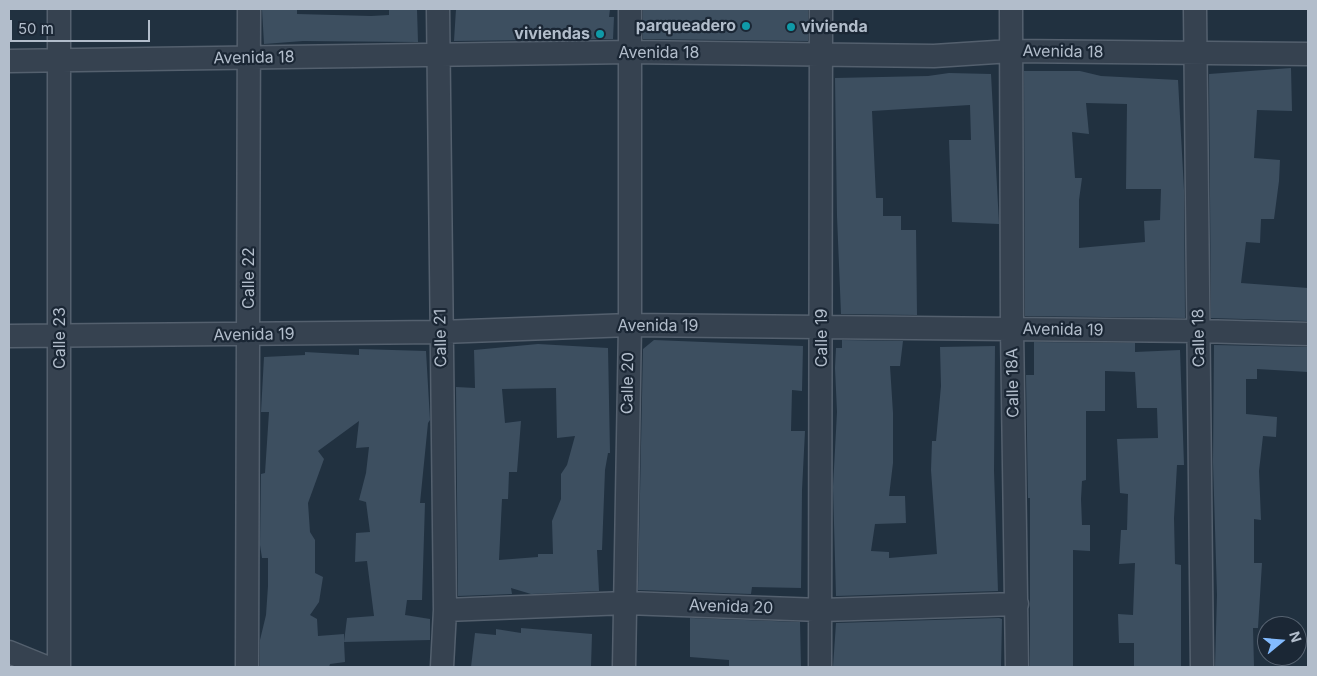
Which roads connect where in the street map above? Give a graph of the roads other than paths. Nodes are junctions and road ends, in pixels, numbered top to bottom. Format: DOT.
graph roads {
  1 [pos="59,9"];
  2 [pos="249,9"];
  3 [pos="438,9"];
  4 [pos="630,9"];
  5 [pos="821,9"];
  6 [pos="1011,9"];
  7 [pos="1195,9"];
  8 [pos="1012,51"];
  9 [pos="630,52"];
  10 [pos="1194,53"];
  11 [pos="822,54"];
  12 [pos="1308,54"];
  13 [pos="438,56"];
  14 [pos="250,57"];
  15 [pos="9,61"];
  16 [pos="60,62"];
  17 [pos="630,326"];
  18 [pos="822,329"];
  19 [pos="1012,329"];
  20 [pos="1199,331"];
  21 [pos="441,332"];
  22 [pos="1308,334"];
  23 [pos="61,335"];
  24 [pos="248,335"];
  25 [pos="9,336"];
  26 [pos="626,603"];
  27 [pos="1017,604"];
  28 [pos="445,610"];
  29 [pos="822,610"];
  30 [pos="9,652"];
  31 [pos="46,667"];
  32 [pos="59,667"];
  33 [pos="247,667"];
  34 [pos="442,667"];
  35 [pos="624,667"];
  36 [pos="820,667"];
  37 [pos="1017,667"];
  38 [pos="1202,667"];
  1 -- 16 [label="street, Calle 23"];
  2 -- 14 [label="street, Calle 22"];
  3 -- 13 [label="street, Calle 21"];
  4 -- 9 [label="street, Calle 20"];
  5 -- 11 [label="street, Calle 19"];
  6 -- 8 [label="street, Calle 18A"];
  7 -- 10 [label="street, Calle 18"];
  8 -- 10 [label="street, Avenida 18"];
  8 -- 11 [label="street, Avenida 18"];
  8 -- 19 [label="street, Calle 18A"];
  9 -- 11 [label="street, Avenida 18"];
  9 -- 13 [label="street, Avenida 18"];
  9 -- 17 [label="street, Calle 20"];
  10 -- 12 [label="street, Avenida 18"];
  10 -- 20 [label="street, Calle 18"];
  11 -- 18 [label="street, Calle 19"];
  13 -- 14 [label="street, Avenida 18"];
  13 -- 21 [label="street, Calle 21"];
  14 -- 16 [label="street, Avenida 18"];
  14 -- 24 [label="street, Calle 22"];
  15 -- 16 [label="street, Avenida 18"];
  16 -- 23 [label="street, Calle 23"];
  17 -- 18 [label="street, Avenida 19"];
  17 -- 21 [label="street, Avenida 19"];
  17 -- 26 [label="street, Calle 20"];
  18 -- 19 [label="street, Avenida 19"];
  18 -- 29 [label="street, Calle 19"];
  19 -- 20 [label="street, Avenida 19"];
  19 -- 27 [label="street, Calle 18A"];
  20 -- 22 [label="street, Avenida 19"];
  20 -- 38 [label="street, Calle 18"];
  21 -- 24 [label="street, Avenida 19"];
  21 -- 28 [label="street, Calle 21"];
  23 -- 24 [label="street, Avenida 19"];
  23 -- 25 [label="street, Avenida 19"];
  23 -- 32 [label="street, Calle 23"];
  24 -- 33 [label="street, Calle 22"];
  26 -- 28 [label="street, Avenida 20"];
  26 -- 29 [label="street, Avenida 20"];
  26 -- 35 [label="street, Calle 20"];
  27 -- 29 [label="street, Avenida 20"];
  27 -- 37 [label="street, Calle 18A"];
  28 -- 34 [label="street, Calle 21"];
  29 -- 36 [label="street, Calle 19"];
  30 -- 31 [label="street"];
}
